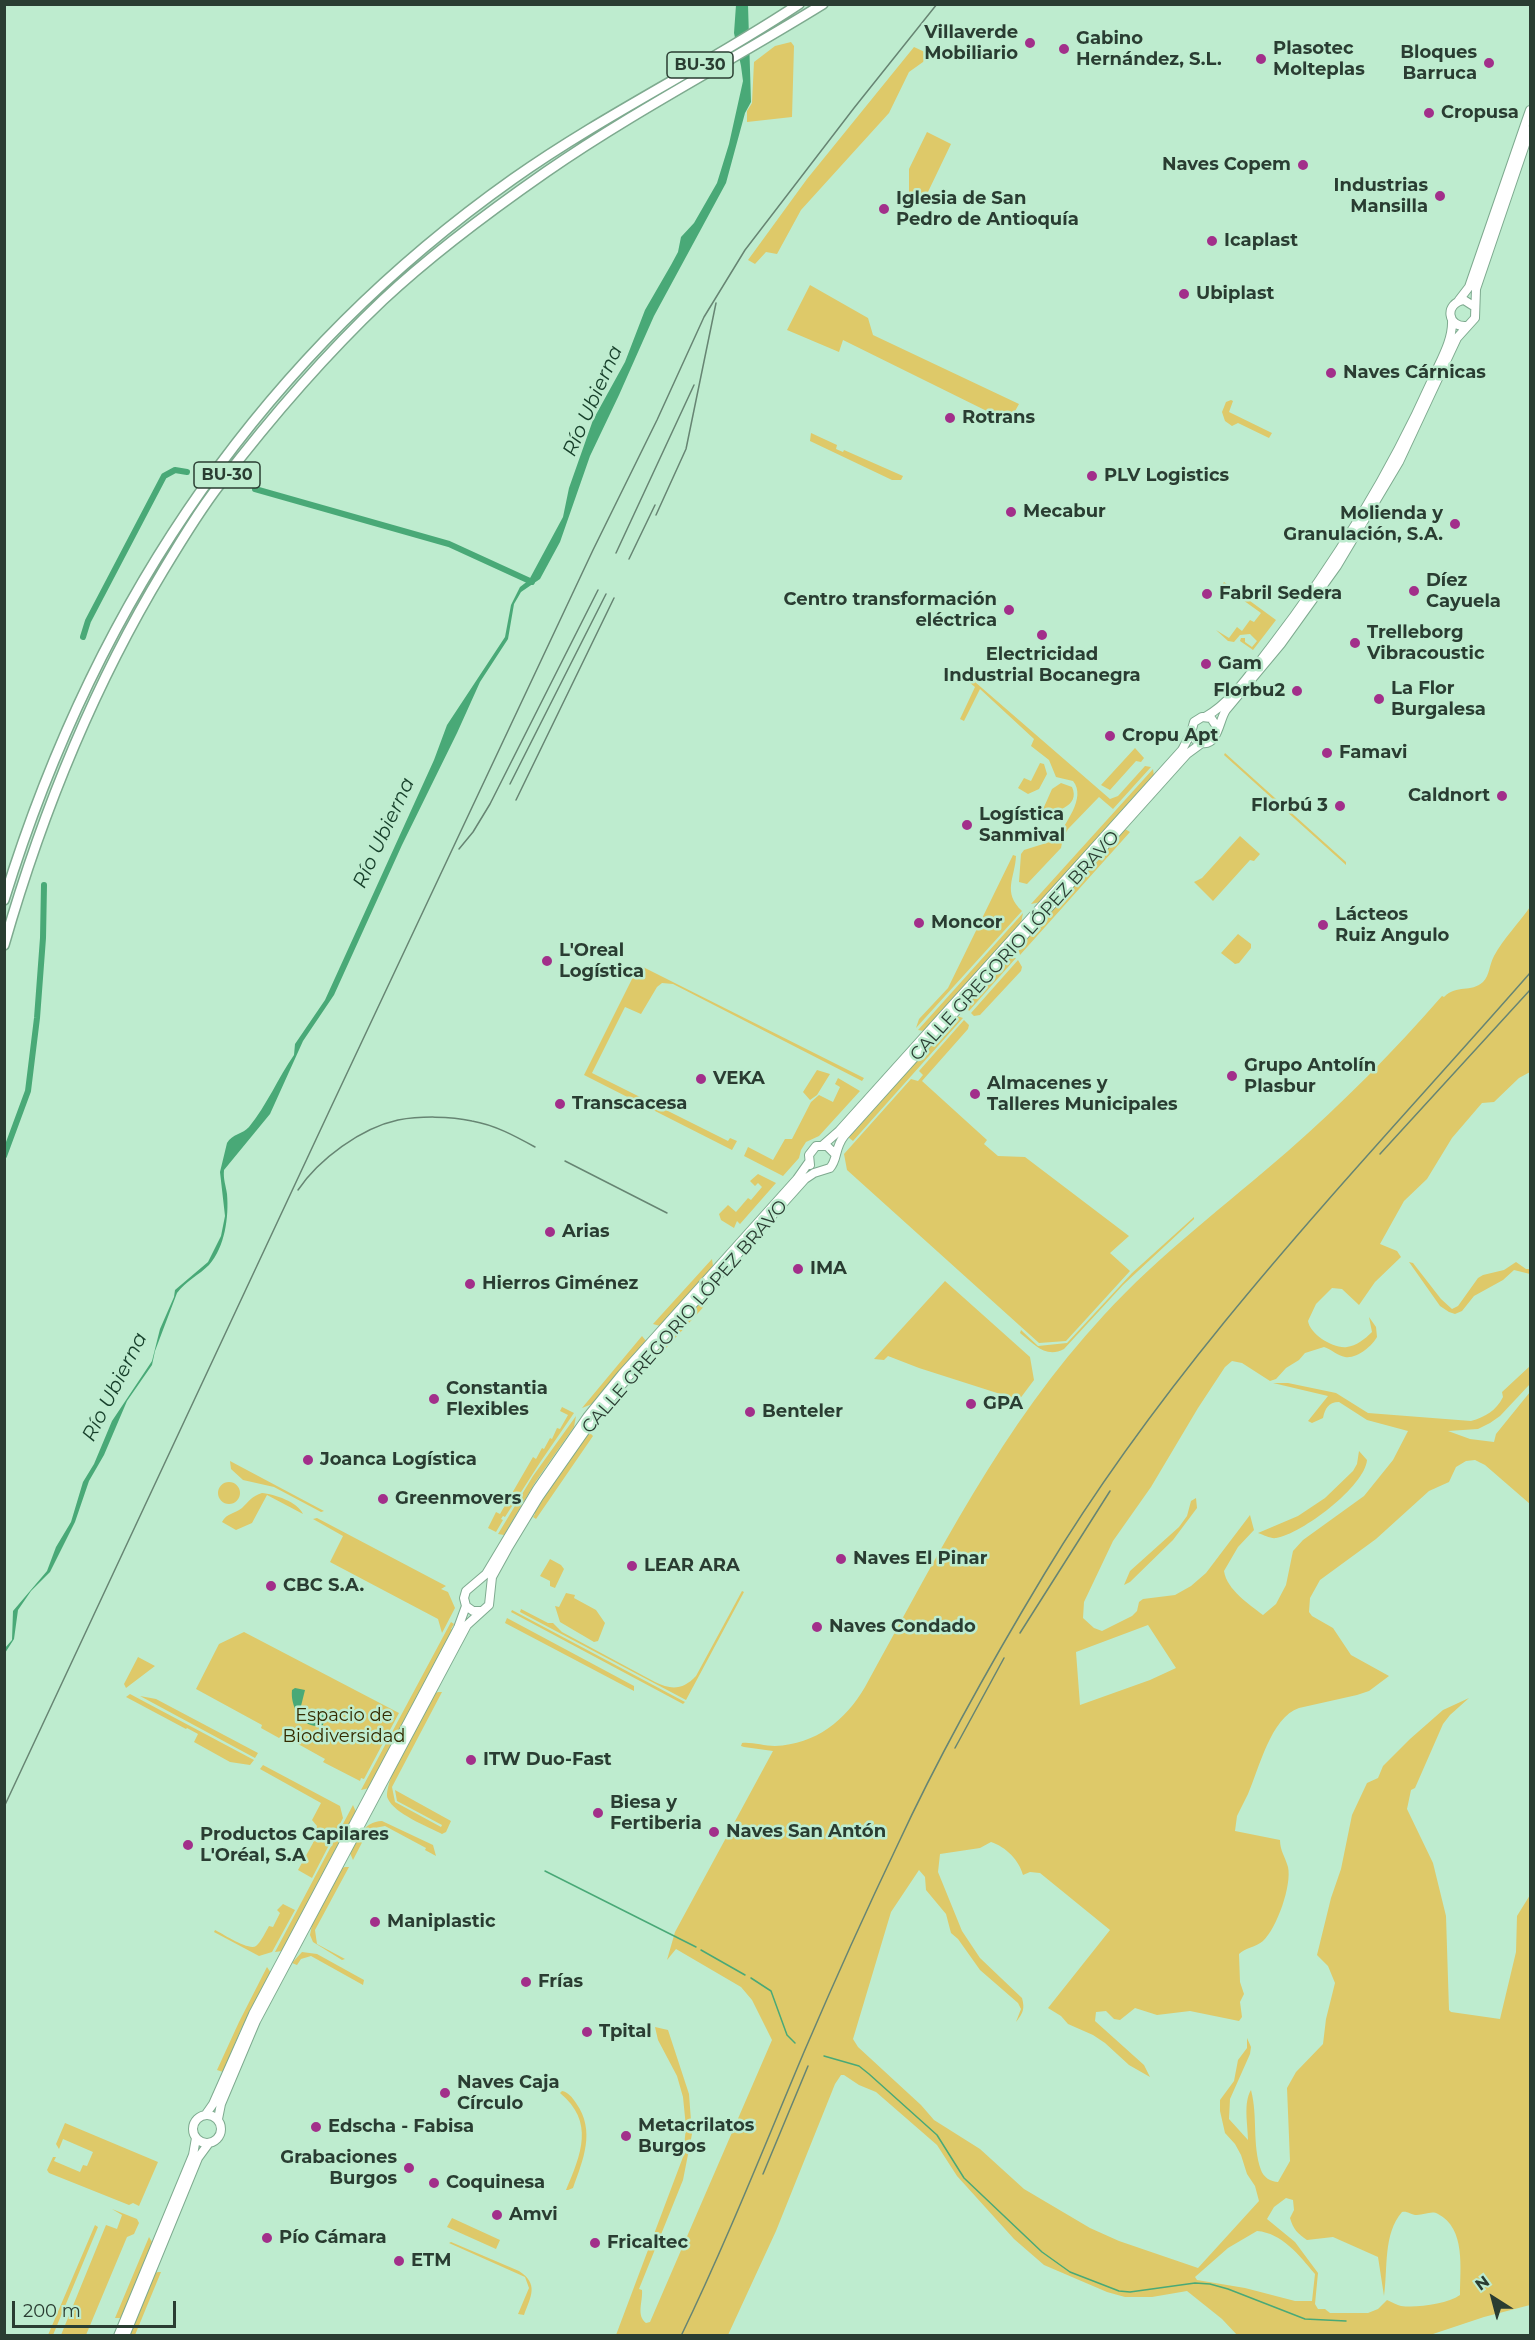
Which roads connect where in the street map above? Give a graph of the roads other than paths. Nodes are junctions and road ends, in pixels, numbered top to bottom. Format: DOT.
graph roads {
  1 [pos="799,4"];
  2 [pos="823,4"];
  3 [pos="1530,110"];
  4 [pos="1530,130"];
  5 [pos="1459,300"];
  6 [pos="1475,307"];
  7 [pos="1452,320"];
  8 [pos="1467,326"];
  9 [pos="1205,717"];
  10 [pos="1217,727"];
  11 [pos="1191,733"];
  12 [pos="1202,743"];
  13 [pos="4,900"];
  14 [pos="4,945"];
  15 [pos="823,1145"];
  16 [pos="835,1154"];
  17 [pos="809,1162"];
  18 [pos="819,1171"];
  19 [pos="474,1585"];
  20 [pos="490,1595"];
  21 [pos="466,1606"];
  22 [pos="481,1611"];
  23 [pos="206,2114"];
  24 [pos="218,2119"];
  25 [pos="196,2138"];
  26 [pos="209,2143"];
  27 [pos="118,2336"];
  28 [pos="125,2336"];
  1 -- 13 [label="highway, BU-30"];
  2 -- 14 [label="highway, BU-30"];
  3 -- 5 [label="main road"];
  4 -- 6 [label="main road"];
  5 -- 6 [label="main road"];
  5 -- 7 [label="main road"];
  6 -- 8 [label="main road"];
  7 -- 8 [label="main road"];
  7 -- 9 [label="main road"];
  8 -- 10 [label="main road"];
  9 -- 10 [label="main road"];
  9 -- 11 [label="main road"];
  10 -- 12 [label="main road"];
  11 -- 12 [label="main road"];
  11 -- 15 [label="main road, CALLE GREGORIO LÓPEZ BRAVO"];
  12 -- 16 [label="main road, CALLE GREGORIO LÓPEZ BRAVO"];
  15 -- 16 [label="main road"];
  15 -- 17 [label="main road"];
  16 -- 18 [label="main road"];
  17 -- 18 [label="main road"];
  17 -- 19 [label="main road, CALLE GREGORIO LÓPEZ BRAVO"];
  18 -- 20 [label="main road, CALLE GREGORIO LÓPEZ BRAVO"];
  19 -- 20 [label="main road"];
  19 -- 21 [label="main road"];
  20 -- 22 [label="main road"];
  21 -- 22 [label="main road"];
  21 -- 23 [label="main road"];
  22 -- 24 [label="main road"];
  23 -- 24 [label="main road"];
  23 -- 25 [label="main road"];
  24 -- 26 [label="main road"];
  25 -- 26 [label="main road"];
  25 -- 27 [label="main road"];
  26 -- 28 [label="main road"];
}
